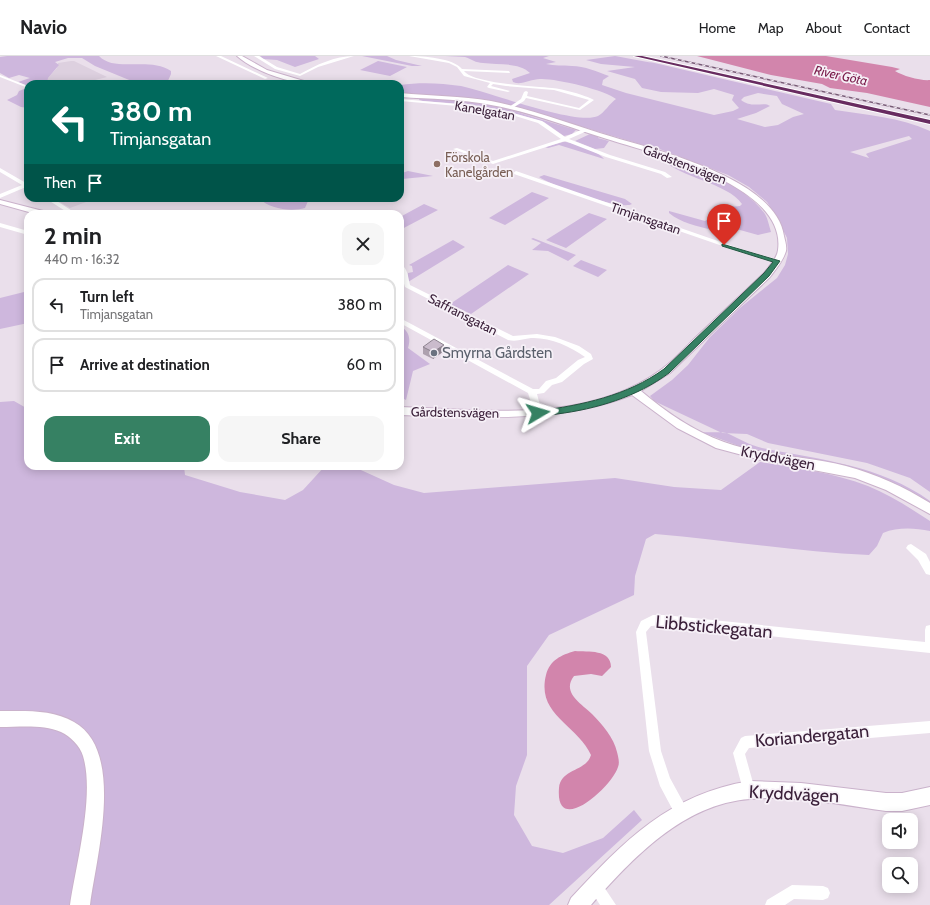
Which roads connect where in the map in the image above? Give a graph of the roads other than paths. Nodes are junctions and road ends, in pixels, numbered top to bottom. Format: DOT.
graph roads {
  1 [pos="218,56"];
  2 [pos="239,56"];
  3 [pos="256,56"];
  4 [pos="352,56"];
  5 [pos="411,56"];
  6 [pos="636,56"];
  7 [pos="645,56"];
  8 [pos="460,70"];
  9 [pos="508,72"];
  10 [pos="0,76"];
  11 [pos="266,78"];
  12 [pos="296,80"];
  13 [pos="492,82"];
  14 [pos="24,85"];
  15 [pos="531,86"];
  16 [pos="508,91"];
  17 [pos="404,95"];
  18 [pos="525,97"];
  19 [pos="404,100"];
  20 [pos="511,108"];
  21 [pos="930,121"];
  22 [pos="585,130"];
  23 [pos="565,139"];
  24 [pos="455,149"];
  25 [pos="0,170"];
  26 [pos="516,173"];
  27 [pos="669,177"];
  28 [pos="24,183"];
  29 [pos="24,186"];
  30 [pos="0,196"];
  31 [pos="0,202"];
  32 [pos="54,202"];
  33 [pos="29,210"];
  34 [pos="68,210"];
  35 [pos="0,224"];
  36 [pos="24,232"];
  37 [pos="777,261"];
  38 [pos="404,271"];
  39 [pos="404,322"];
  40 [pos="634,391"];
  41 [pos="532,392"];
  42 [pos="404,411"];
  43 [pos="538,413"];
  44 [pos="930,509"];
  45 [pos="911,548"];
  46 [pos="930,571"];
  47 [pos="930,630"];
  48 [pos="930,642"];
  49 [pos="930,648"];
  50 [pos="0,720"];
  51 [pos="930,727"];
  52 [pos="749,790"];
  53 [pos="930,796"];
  54 [pos="681,811"];
  55 [pos="595,886"];
  56 [pos="823,893"];
  57 [pos="80,905"];
  58 [pos="578,905"];
  59 [pos="609,905"];
  60 [pos="772,905"];
  1 -- 11 [label="street"];
  2 -- 12 [label="street"];
  3 -- 4 [label="street"];
  5 -- 8 [label="street"];
  6 -- 21 [label="highway"];
  7 -- 21 [label="highway"];
  8 -- 9 [label="street"];
  8 -- 13 [label="street"];
  10 -- 14 [label="street"];
  13 -- 15 [label="street"];
  13 -- 16 [label="street"];
  15 -- 18 [label="street"];
  15 -- 18 [label="street"];
  17 -- 20 [label="street, Gårdstensvägen"];
  18 -- 20 [label="street"];
  19 -- 23 [label="street, Kanelgatan"];
  20 -- 22 [label="street, Gårdstensvägen"];
  22 -- 23 [label="street"];
  22 -- 37 [label="street, Gårdstensvägen"];
  23 -- 24 [label="street"];
  23 -- 27 [label="street, Kanelgatan"];
  25 -- 28 [label="street"];
  26 -- 37 [label="street, Timjansgatan"];
  29 -- 30 [label="street"];
  31 -- 33 [label="street"];
  32 -- 34 [label="street"];
  35 -- 36 [label="street"];
  37 -- 40 [label="street, Gårdstensvägen"];
  38 -- 41 [label="street, Saffransgatan"];
  39 -- 41 [label="street"];
  40 -- 43 [label="street, Gårdstensvägen"];
  40 -- 44 [label="street, Kryddvägen"];
  41 -- 43 [label="street"];
  42 -- 43 [label="street, Gårdstensvägen"];
  45 -- 46 [label="street"];
  47 -- 48 [label="street"];
  49 -- 54 [label="street, Libbstickegatan"];
  50 -- 57 [label="street"];
  51 -- 52 [label="street, Koriandergatan"];
  52 -- 53 [label="street, Kryddvägen"];
  52 -- 54 [label="street, Kryddvägen"];
  54 -- 55 [label="street, Kryddvägen"];
  55 -- 58 [label="street, Kryddvägen"];
  55 -- 59 [label="street"];
  56 -- 60 [label="street"];
}
